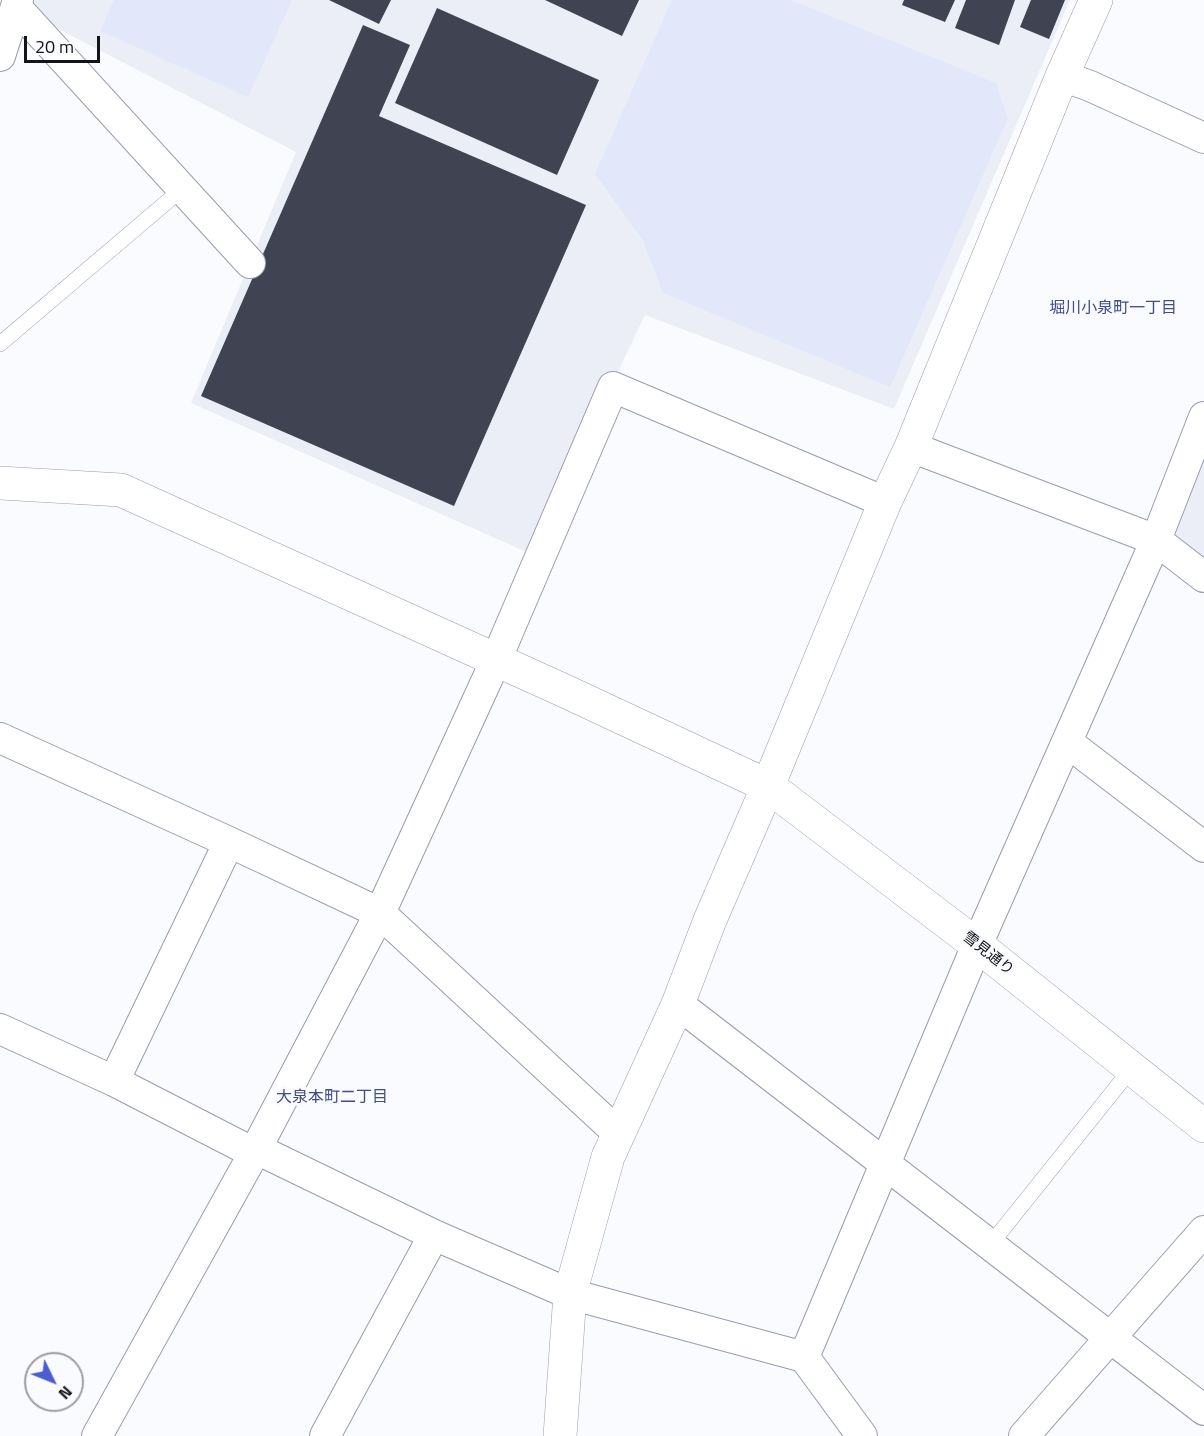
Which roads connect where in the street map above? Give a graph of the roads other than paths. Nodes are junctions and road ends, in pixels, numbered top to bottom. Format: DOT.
graph roads {
  1 [pos="1096,0"];
  2 [pos="17,4"];
  3 [pos="0,56"];
  4 [pos="1062,76"];
  5 [pos="1204,138"];
  6 [pos="182,189"];
  7 [pos="250,263"];
  8 [pos="0,344"];
  9 [pos="1204,417"];
  10 [pos="911,447"];
  11 [pos="0,483"];
  12 [pos="885,502"];
  13 [pos="1156,540"];
  14 [pos="1204,578"];
  15 [pos="496,660"];
  16 [pos="0,738"];
  17 [pos="1067,742"];
  18 [pos="768,786"];
  19 [pos="229,842"];
  20 [pos="1204,847"];
  21 [pos="380,913"];
  22 [pos="977,945"];
  23 [pos="678,1004"];
  24 [pos="0,1029"];
  25 [pos="1132,1068"];
  26 [pos="114,1081"];
  27 [pos="1204,1126"];
  28 [pos="619,1134"];
  29 [pos="254,1153"];
  30 [pos="886,1164"];
  31 [pos="1204,1231"];
  32 [pos="434,1236"];
  33 [pos="990,1245"];
  34 [pos="570,1294"];
  35 [pos="1110,1337"];
  36 [pos="804,1357"];
  37 [pos="1204,1410"];
  38 [pos="97,1436"];
  39 [pos="325,1436"];
  40 [pos="560,1436"];
  41 [pos="862,1436"];
  42 [pos="1024,1436"];
  1 -- 4 [label="street"];
  2 -- 3 [label="street"];
  2 -- 6 [label="street"];
  4 -- 5 [label="street"];
  4 -- 10 [label="street"];
  6 -- 7 [label="street"];
  6 -- 8 [label="lane"];
  9 -- 13 [label="street"];
  10 -- 12 [label="street"];
  10 -- 13 [label="street"];
  11 -- 15 [label="street, 雪見通り"];
  12 -- 15 [label="street"];
  12 -- 18 [label="street"];
  13 -- 14 [label="street"];
  13 -- 17 [label="street"];
  15 -- 18 [label="street, 雪見通り"];
  15 -- 21 [label="street"];
  16 -- 19 [label="street"];
  17 -- 20 [label="street"];
  17 -- 22 [label="street"];
  18 -- 22 [label="street, 雪見通り"];
  18 -- 23 [label="street"];
  19 -- 21 [label="street"];
  19 -- 26 [label="street"];
  21 -- 28 [label="street"];
  21 -- 29 [label="street"];
  22 -- 25 [label="street, 雪見通り"];
  22 -- 30 [label="street"];
  23 -- 28 [label="street"];
  23 -- 30 [label="street"];
  24 -- 26 [label="street"];
  25 -- 27 [label="street, 雪見通り"];
  25 -- 33 [label="lane"];
  26 -- 29 [label="street"];
  28 -- 34 [label="street"];
  29 -- 32 [label="street"];
  29 -- 38 [label="street"];
  30 -- 33 [label="street"];
  30 -- 36 [label="street"];
  31 -- 35 [label="street"];
  32 -- 34 [label="street"];
  32 -- 39 [label="street"];
  33 -- 35 [label="street"];
  34 -- 36 [label="street"];
  34 -- 40 [label="street"];
  35 -- 37 [label="street"];
  35 -- 42 [label="street"];
  36 -- 41 [label="street"];
}
